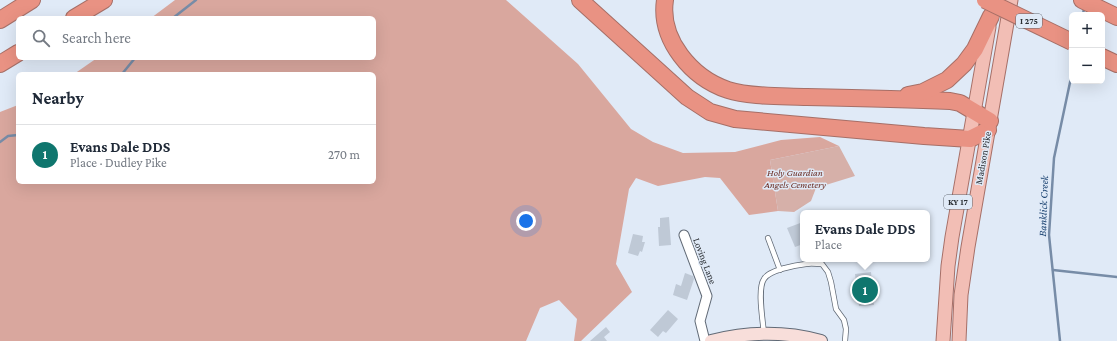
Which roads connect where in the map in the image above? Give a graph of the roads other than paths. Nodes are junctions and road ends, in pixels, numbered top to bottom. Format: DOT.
graph roads {
  1 [pos="32,0"];
  2 [pos="104,0"];
  3 [pos="580,0"];
  4 [pos="665,0"];
  5 [pos="985,0"];
  6 [pos="994,0"];
  7 [pos="1011,0"];
  8 [pos="1082,0"];
  9 [pos="77,16"];
  10 [pos="991,16"];
  11 [pos="1117,17"];
  12 [pos="0,20"];
  13 [pos="1069,41"];
  14 [pos="16,54"];
  15 [pos="1105,58"];
  16 [pos="0,64"];
  17 [pos="1117,64"];
  18 [pos="884,99"];
  19 [pos="974,112"];
  20 [pos="989,126"];
  21 [pos="970,139"];
  22 [pos="684,235"];
  23 [pos="768,238"];
  24 [pos="822,264"];
  25 [pos="780,270"];
  26 [pos="764,338"];
  27 [pos="705,341"];
  28 [pos="711,341"];
  29 [pos="821,341"];
  30 [pos="845,341"];
  31 [pos="943,341"];
  32 [pos="959,341"];
  1 -- 12 [label="highway"];
  2 -- 9 [label="highway"];
  3 -- 21 [label="highway"];
  4 -- 18 [label="highway"];
  5 -- 13 [label="highway, I 275, bridge"];
  6 -- 10 [label="main road, Madison Pike / KY 17"];
  7 -- 20 [label="main road, Madison Pike / KY 17"];
  8 -- 11 [label="highway"];
  10 -- 18 [label="highway"];
  10 -- 19 [label="main road, Madison Pike / KY 17"];
  14 -- 16 [label="highway"];
  15 -- 17 [label="highway"];
  18 -- 19 [label="highway"];
  19 -- 20 [label="highway"];
  19 -- 21 [label="main road, Madison Pike / KY 17"];
  20 -- 21 [label="highway"];
  20 -- 32 [label="main road, Madison Pike / KY 17"];
  21 -- 31 [label="main road, Madison Pike / KY 17"];
  22 -- 27 [label="street, Loving Lane"];
  23 -- 25 [label="lane"];
  24 -- 25 [label="lane"];
  24 -- 30 [label="lane"];
  25 -- 26 [label="lane"];
  26 -- 28 [label="street"];
  26 -- 29 [label="street"];
}
